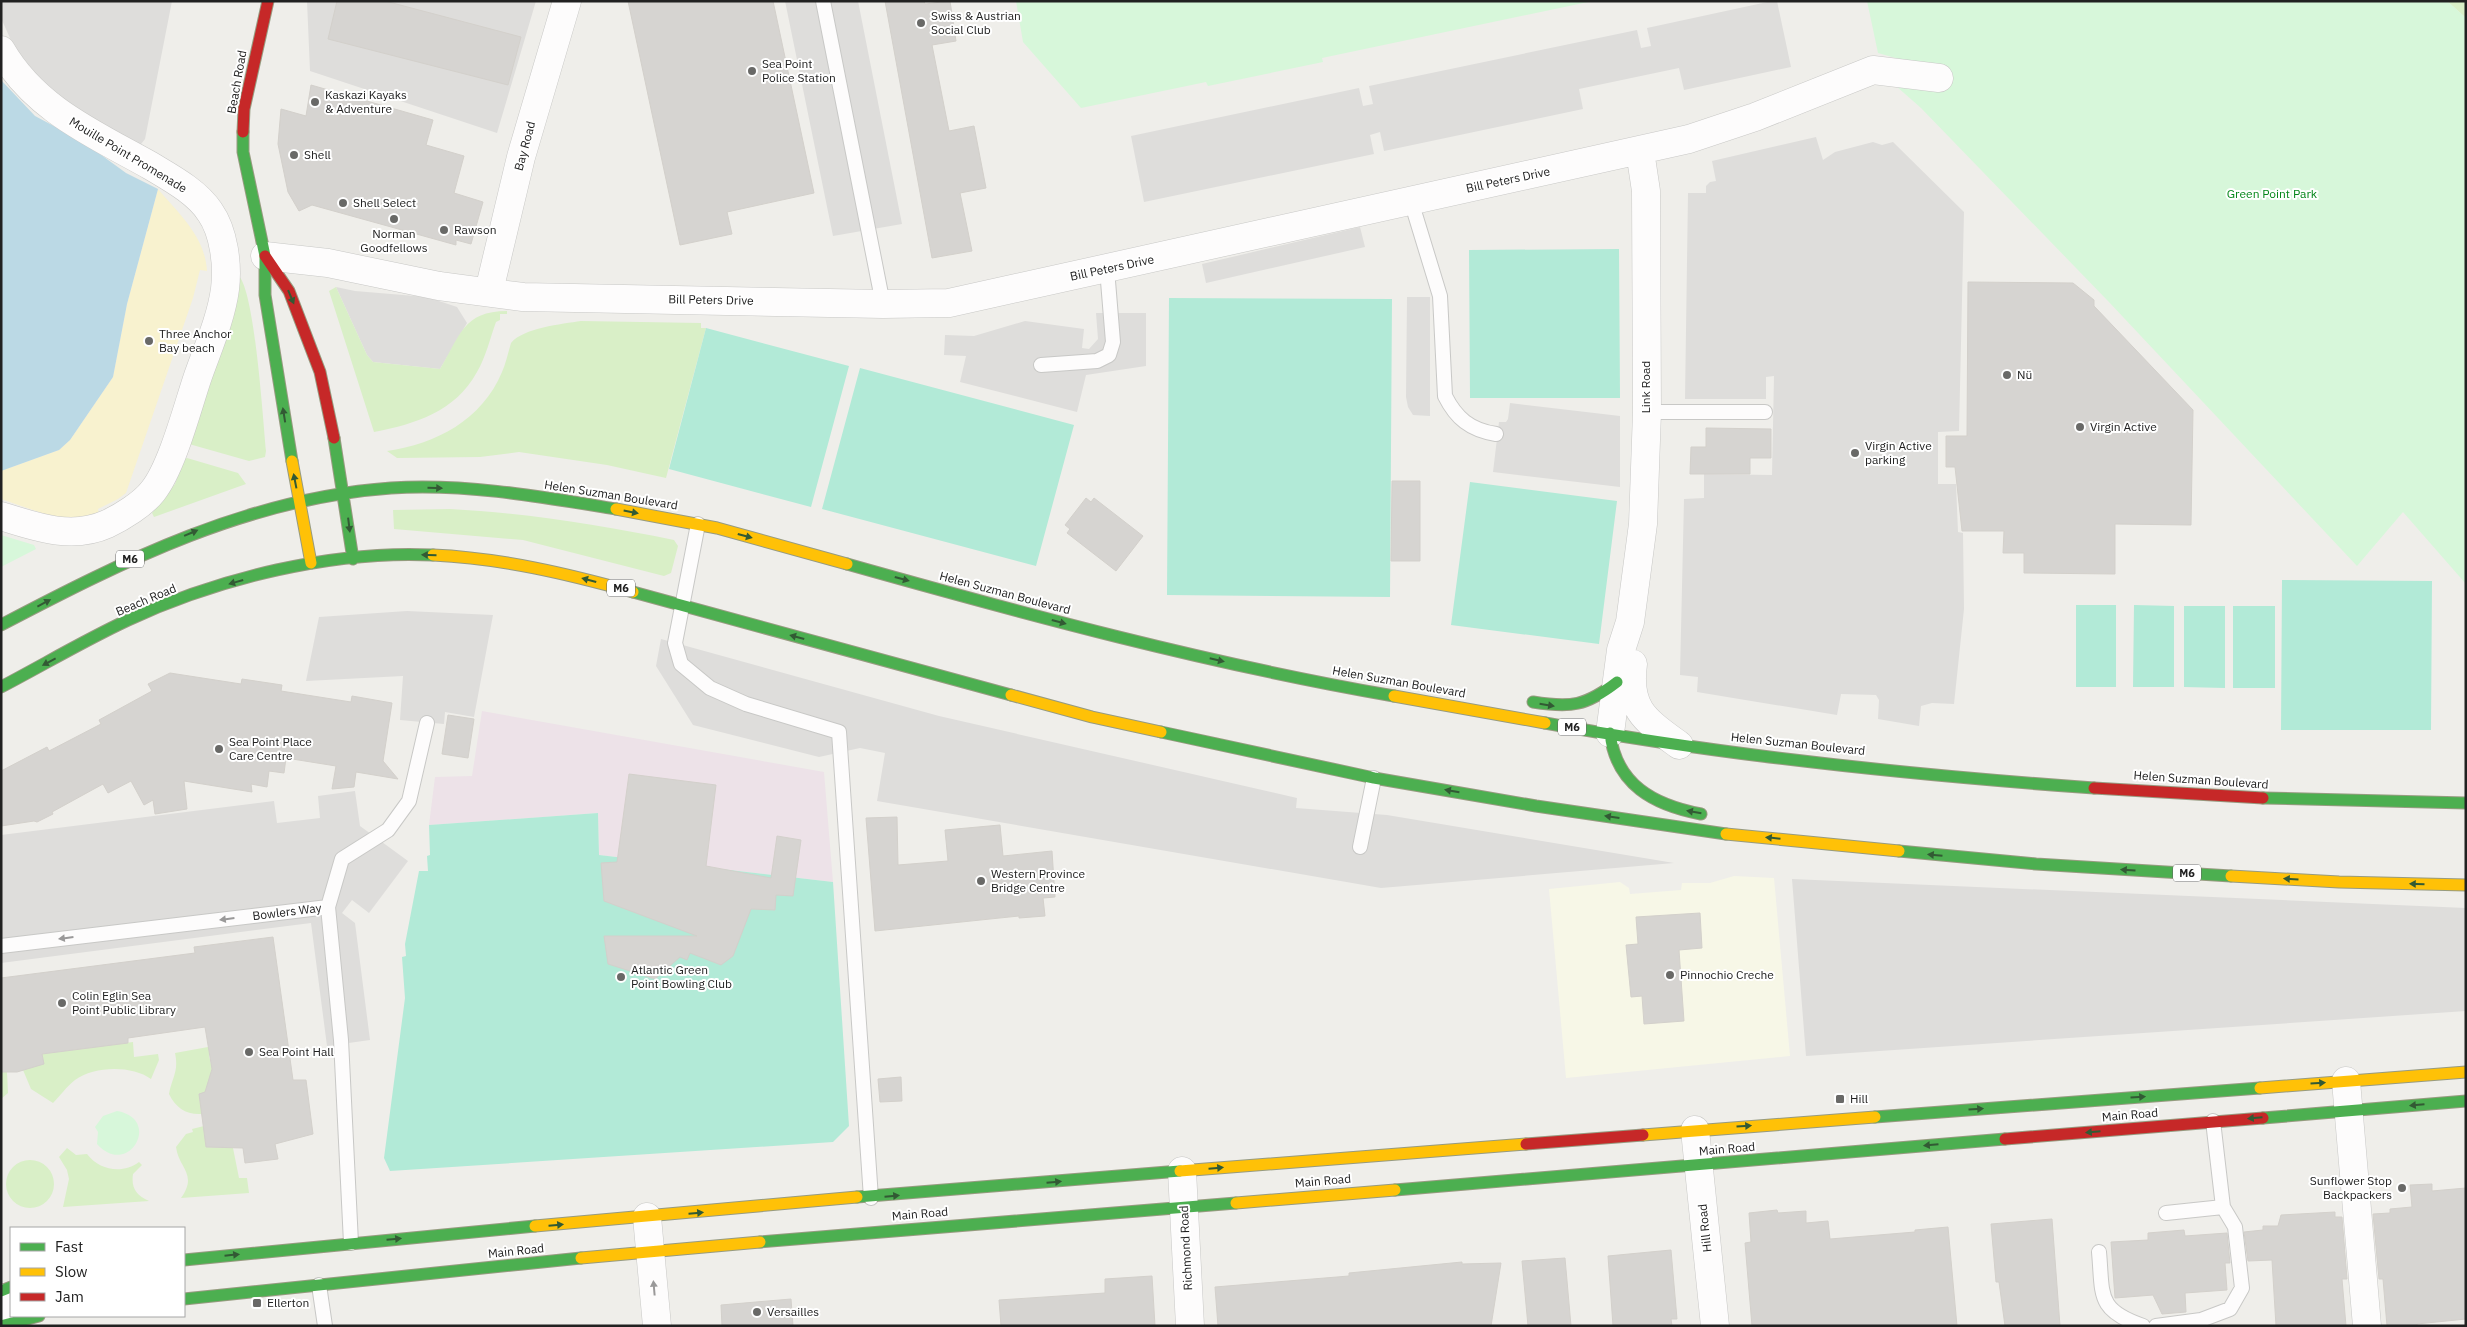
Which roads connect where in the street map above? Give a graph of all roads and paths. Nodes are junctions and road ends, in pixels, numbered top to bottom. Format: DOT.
graph roads {
  1 [pos="268,1"];
  2 [pos="567,1"];
  3 [pos="823,1"];
  4 [pos="1,50"];
  5 [pos="1939,78"];
  6 [pos="1640,151"];
  7 [pos="1411,201"];
  8 [pos="265,256"];
  9 [pos="1107,269"];
  10 [pos="489,291"];
  11 [pos="884,304"];
  12 [pos="1041,365"];
  13 [pos="1647,412"];
  14 [pos="1765,412"];
  15 [pos="1496,434"];
  16 [pos="345,492"];
  17 [pos="299,499"];
  18 [pos="1,516"];
  19 [pos="698,524"];
  20 [pos="353,559"];
  21 [pos="311,563"];
  22 [pos="682,604"];
  23 [pos="1630,622"];
  24 [pos="1,625"];
  25 [pos="1362,678"];
  26 [pos="1308,680"];
  27 [pos="1617,682"];
  28 [pos="1,687"];
  29 [pos="1524,701"];
  30 [pos="428,723"];
  31 [pos="1610,733"];
  32 [pos="1679,745"];
  33 [pos="1374,778"];
  34 [pos="2466,803"];
  35 [pos="1712,815"];
  36 [pos="1913,840"];
  37 [pos="1360,847"];
  38 [pos="2036,864"];
  39 [pos="2466,885"];
  40 [pos="328,907"];
  41 [pos="1,946"];
  42 [pos="2466,1072"];
  43 [pos="2346,1081"];
  44 [pos="2466,1101"];
  45 [pos="2349,1110"];
  46 [pos="2213,1122"];
  47 [pos="1696,1130"];
  48 [pos="1699,1165"];
  49 [pos="1182,1170"];
  50 [pos="871,1198"];
  51 [pos="1184,1206"];
  52 [pos="2223,1208"];
  53 [pos="2166,1213"];
  54 [pos="647,1217"];
  55 [pos="351,1243"];
  56 [pos="651,1251"];
  57 [pos="2099,1252"];
  58 [pos="185,1260"];
  59 [pos="319,1285"];
  60 [pos="185,1299"];
  61 [pos="22,1317"];
  62 [pos="4,1318"];
  63 [pos="325,1326"];
  64 [pos="657,1326"];
  65 [pos="1190,1326"];
  66 [pos="1715,1326"];
  67 [pos="2143,1326"];
  68 [pos="2156,1326"];
  69 [pos="2367,1326"];
  1 -- 8 [label="main road, Beach Road"];
  2 -- 10 [label="street, Bay Road"];
  3 -- 11 [label="lane"];
  4 -- 18 [label="street, Mouille Point Promenade"];
  5 -- 6 [label="street, Bill Peters Drive"];
  6 -- 7 [label="street, Bill Peters Drive"];
  6 -- 13 [label="street, Link Road"];
  7 -- 9 [label="street, Bill Peters Drive"];
  7 -- 15 [label="lane"];
  8 -- 10 [label="street, Bill Peters Drive"];
  8 -- 16 [label="main road, Beach Road, one-way"];
  17 -- 8 [label="main road, Beach Road, one-way"];
  9 -- 11 [label="street, Bill Peters Drive"];
  9 -- 12 [label="lane"];
  10 -- 11 [label="street, Bill Peters Drive"];
  13 -- 14 [label="lane"];
  13 -- 23 [label="street, Link Road"];
  16 -- 17 [label="main road, M6"];
  16 -- 19 [label="main road, Helen Suzman Boulevard / M6, one-way"];
  16 -- 20 [label="main road, Beach Road, one-way"];
  17 -- 21 [label="main road, Beach Road"];
  24 -- 17 [label="main road, M6, one-way"];
  19 -- 22 [label="lane"];
  19 -- 26 [label="main road, Helen Suzman Boulevard / M6, one-way"];
  20 -- 21 [label="main road, Beach Road / M6"];
  22 -- 20 [label="main road, M6, one-way"];
  21 -- 28 [label="main road, Beach Road / M6, one-way"];
  33 -- 22 [label="main road, M6, one-way"];
  22 -- 50 [label="lane"];
  23 -- 27 [label="street, Link Road"];
  23 -- 32 [label="street, Link Road"];
  25 -- 26 [label="main road"];
  26 -- 31 [label="main road, Helen Suzman Boulevard / M6"];
  29 -- 27 [label="main road, one-way"];
  27 -- 31 [label="street, Link Road"];
  30 -- 40 [label="lane"];
  31 -- 32 [label="main road, Helen Suzman Boulevard / M6"];
  35 -- 31 [label="main road, one-way"];
  32 -- 34 [label="main road, Helen Suzman Boulevard / M6"];
  33 -- 37 [label="lane"];
  38 -- 33 [label="main road, M6, one-way"];
  36 -- 38 [label="main road"];
  39 -- 38 [label="main road, M6, one-way"];
  40 -- 41 [label="lane, Bowlers Way, one-way"];
  40 -- 55 [label="lane, Bowlers Way"];
  42 -- 43 [label="main road, Main Road"];
  43 -- 45 [label="street"];
  47 -- 43 [label="main road, Main Road, one-way"];
  44 -- 45 [label="main road, Main Road, one-way"];
  45 -- 46 [label="main road, Main Road, one-way"];
  45 -- 69 [label="street"];
  46 -- 48 [label="main road, Main Road, one-way"];
  46 -- 52 [label="lane"];
  47 -- 48 [label="street, Hill Road"];
  49 -- 47 [label="main road, Main Road, one-way"];
  48 -- 51 [label="main road, Main Road"];
  48 -- 66 [label="street, Hill Road"];
  50 -- 49 [label="main road, Main Road, one-way"];
  49 -- 51 [label="street, Richmond Road"];
  54 -- 50 [label="main road, Main Road, one-way"];
  51 -- 56 [label="main road, Main Road"];
  51 -- 65 [label="street, Richmond Road"];
  52 -- 53 [label="lane"];
  52 -- 68 [label="lane"];
  55 -- 54 [label="main road, Main Road, one-way"];
  54 -- 56 [label="street"];
  58 -- 55 [label="main road, Main Road, one-way"];
  56 -- 59 [label="main road, Main Road"];
  64 -- 56 [label="street, one-way"];
  57 -- 67 [label="lane"];
  59 -- 60 [label="main road, Main Road"];
  59 -- 63 [label="lane"];
  61 -- 62 [label="main road"];
}
